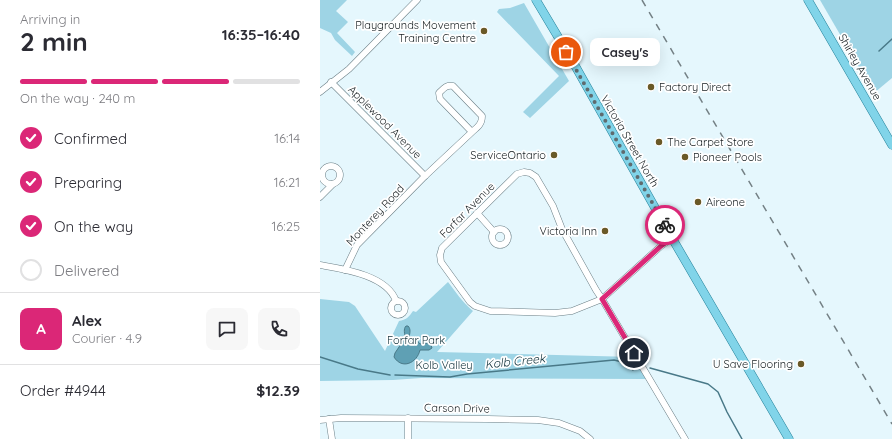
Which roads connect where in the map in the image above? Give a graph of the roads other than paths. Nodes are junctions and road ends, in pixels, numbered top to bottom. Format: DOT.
graph roads {
  1 [pos="418,0"];
  2 [pos="536,0"];
  3 [pos="808,0"];
  4 [pos="331,82"];
  5 [pos="320,92"];
  6 [pos="472,132"];
  7 [pos="892,145"];
  8 [pos="425,176"];
  9 [pos="333,184"];
  10 [pos="320,197"];
  11 [pos="477,213"];
  12 [pos="494,232"];
  13 [pos="672,238"];
  14 [pos="320,265"];
  15 [pos="345,270"];
  16 [pos="602,299"];
  17 [pos="396,301"];
  18 [pos="408,418"];
  19 [pos="329,419"];
  20 [pos="320,420"];
  21 [pos="332,439"];
  22 [pos="408,439"];
  23 [pos="590,439"];
  24 [pos="685,439"];
  25 [pos="789,439"];
  1 -- 4 [label="street"];
  2 -- 13 [label="main road, Victoria Street North"];
  3 -- 7 [label="main road, Shirley Avenue"];
  4 -- 5 [label="street"];
  4 -- 8 [label="street, Applewood Avenue"];
  6 -- 6 [label="street, Monterey Road"];
  6 -- 8 [label="street, Monterey Road"];
  8 -- 15 [label="street, Monterey Road"];
  9 -- 10 [label="street"];
  11 -- 12 [label="street"];
  11 -- 16 [label="street, Forfar Avenue"];
  11 -- 16 [label="street, Forfar Avenue"];
  13 -- 16 [label="street, Forfar Avenue"];
  13 -- 25 [label="main road, Victoria Street North"];
  14 -- 15 [label="street"];
  15 -- 17 [label="street"];
  16 -- 24 [label="street"];
  18 -- 19 [label="street, Carson Drive"];
  18 -- 22 [label="street"];
  18 -- 23 [label="street, Carson Drive"];
  19 -- 20 [label="street, Carson Drive"];
  19 -- 21 [label="street"];
}
